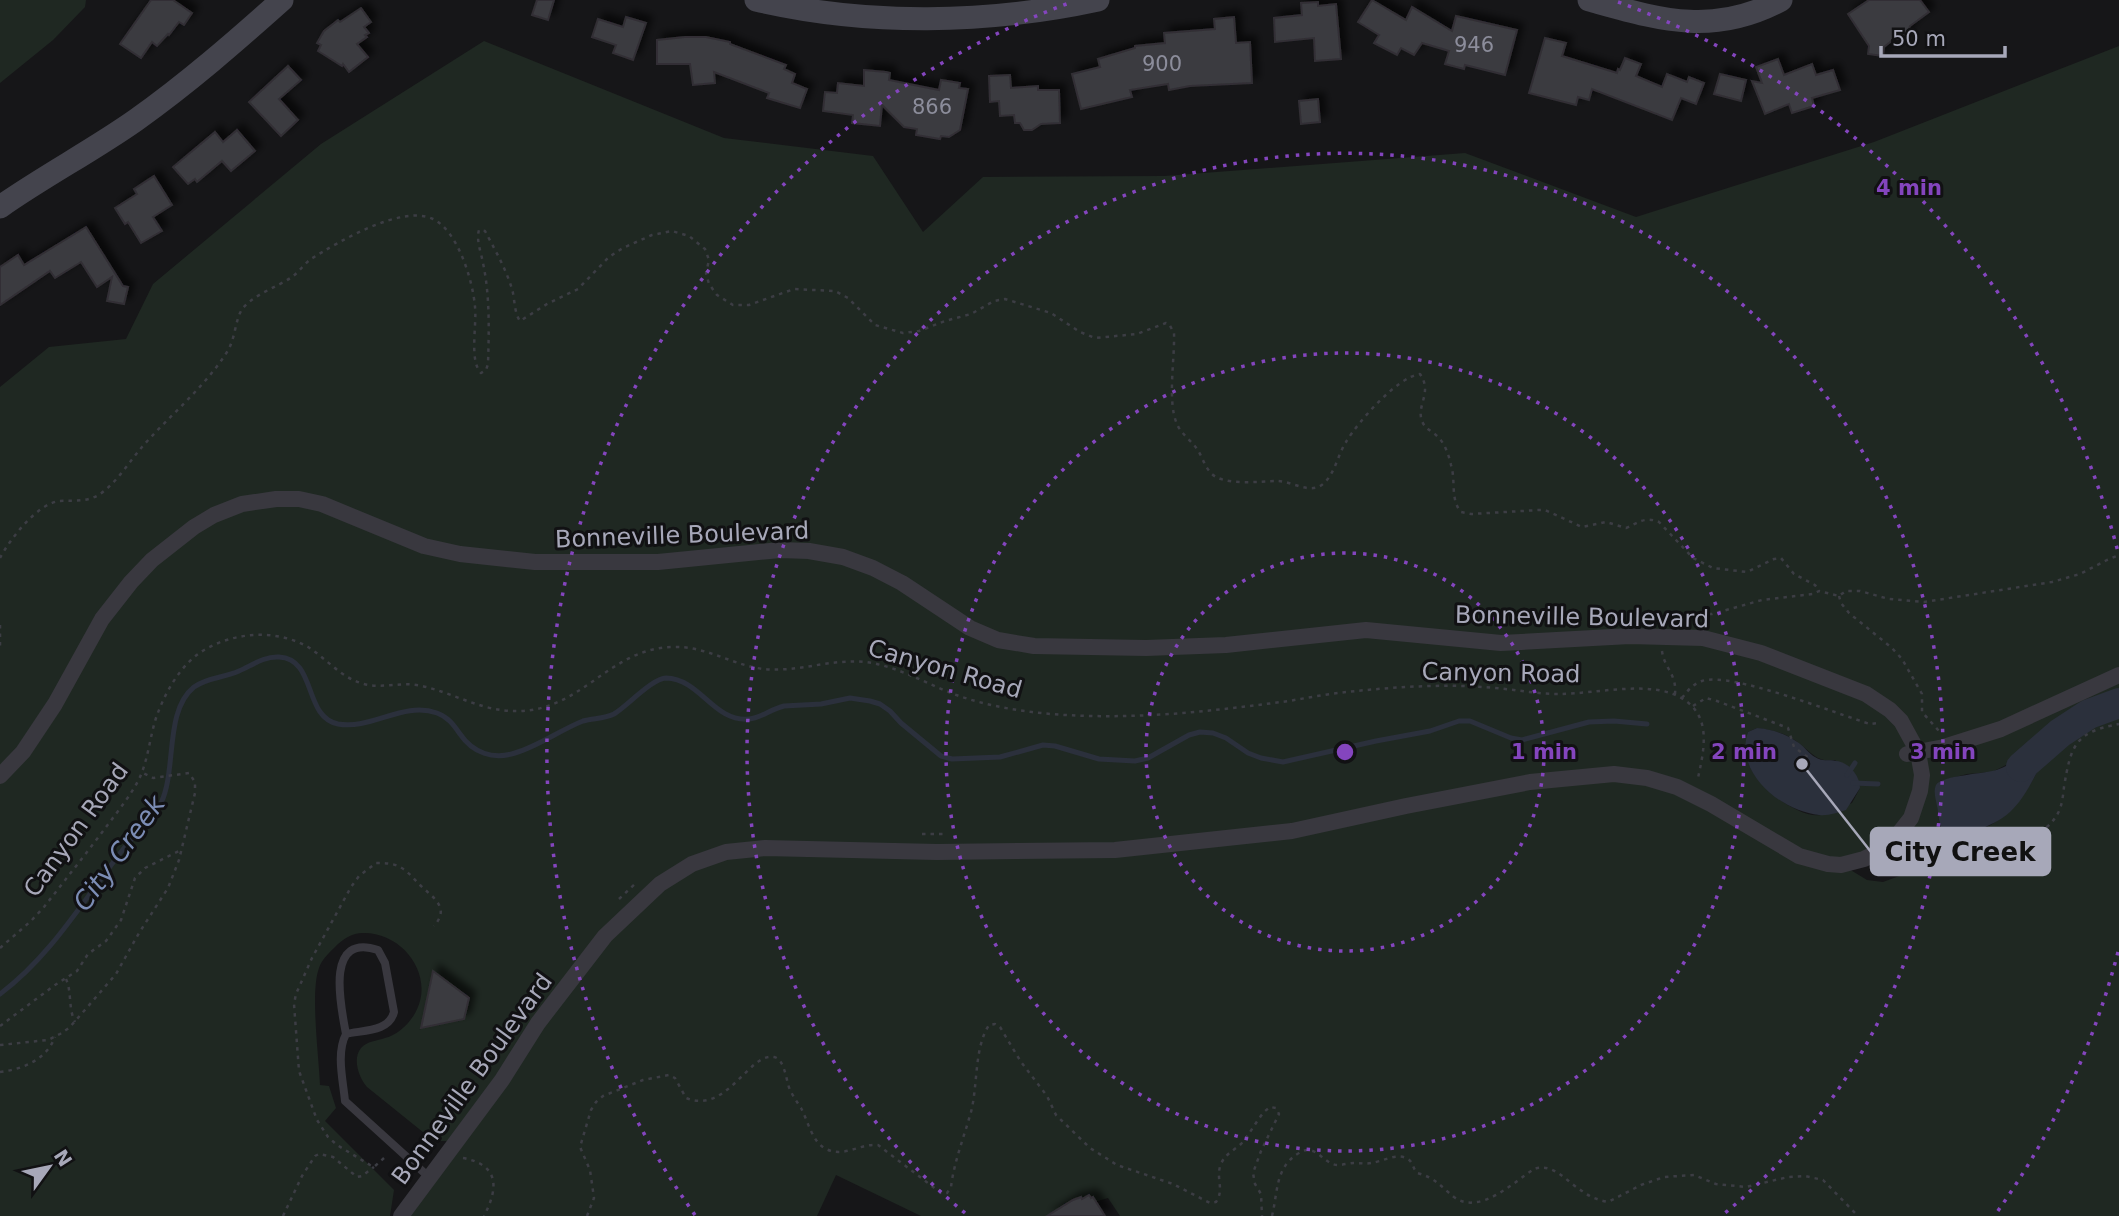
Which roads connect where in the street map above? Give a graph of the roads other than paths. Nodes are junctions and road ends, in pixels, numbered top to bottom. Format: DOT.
graph roads {
  1 [pos="282,0"];
  2 [pos="756,0"];
  3 [pos="1589,0"];
  4 [pos="1781,0"];
  5 [pos="1083,2"];
  6 [pos="0,207"];
  7 [pos="2119,675"];
  8 [pos="1912,753"];
  9 [pos="0,776"];
  10 [pos="346,1034"];
  11 [pos="430,1178"];
  12 [pos="401,1216"];
  1 -- 6 [label="street"];
  2 -- 5 [label="street"];
  3 -- 4 [label="street"];
  7 -- 8 [label="street"];
  8 -- 9 [label="street, Bonneville Boulevard"];
  8 -- 11 [label="street, Bonneville Boulevard"];
  10 -- 10 [label="lane"];
  10 -- 11 [label="lane"];
  11 -- 12 [label="street, Bonneville Boulevard"];
}
